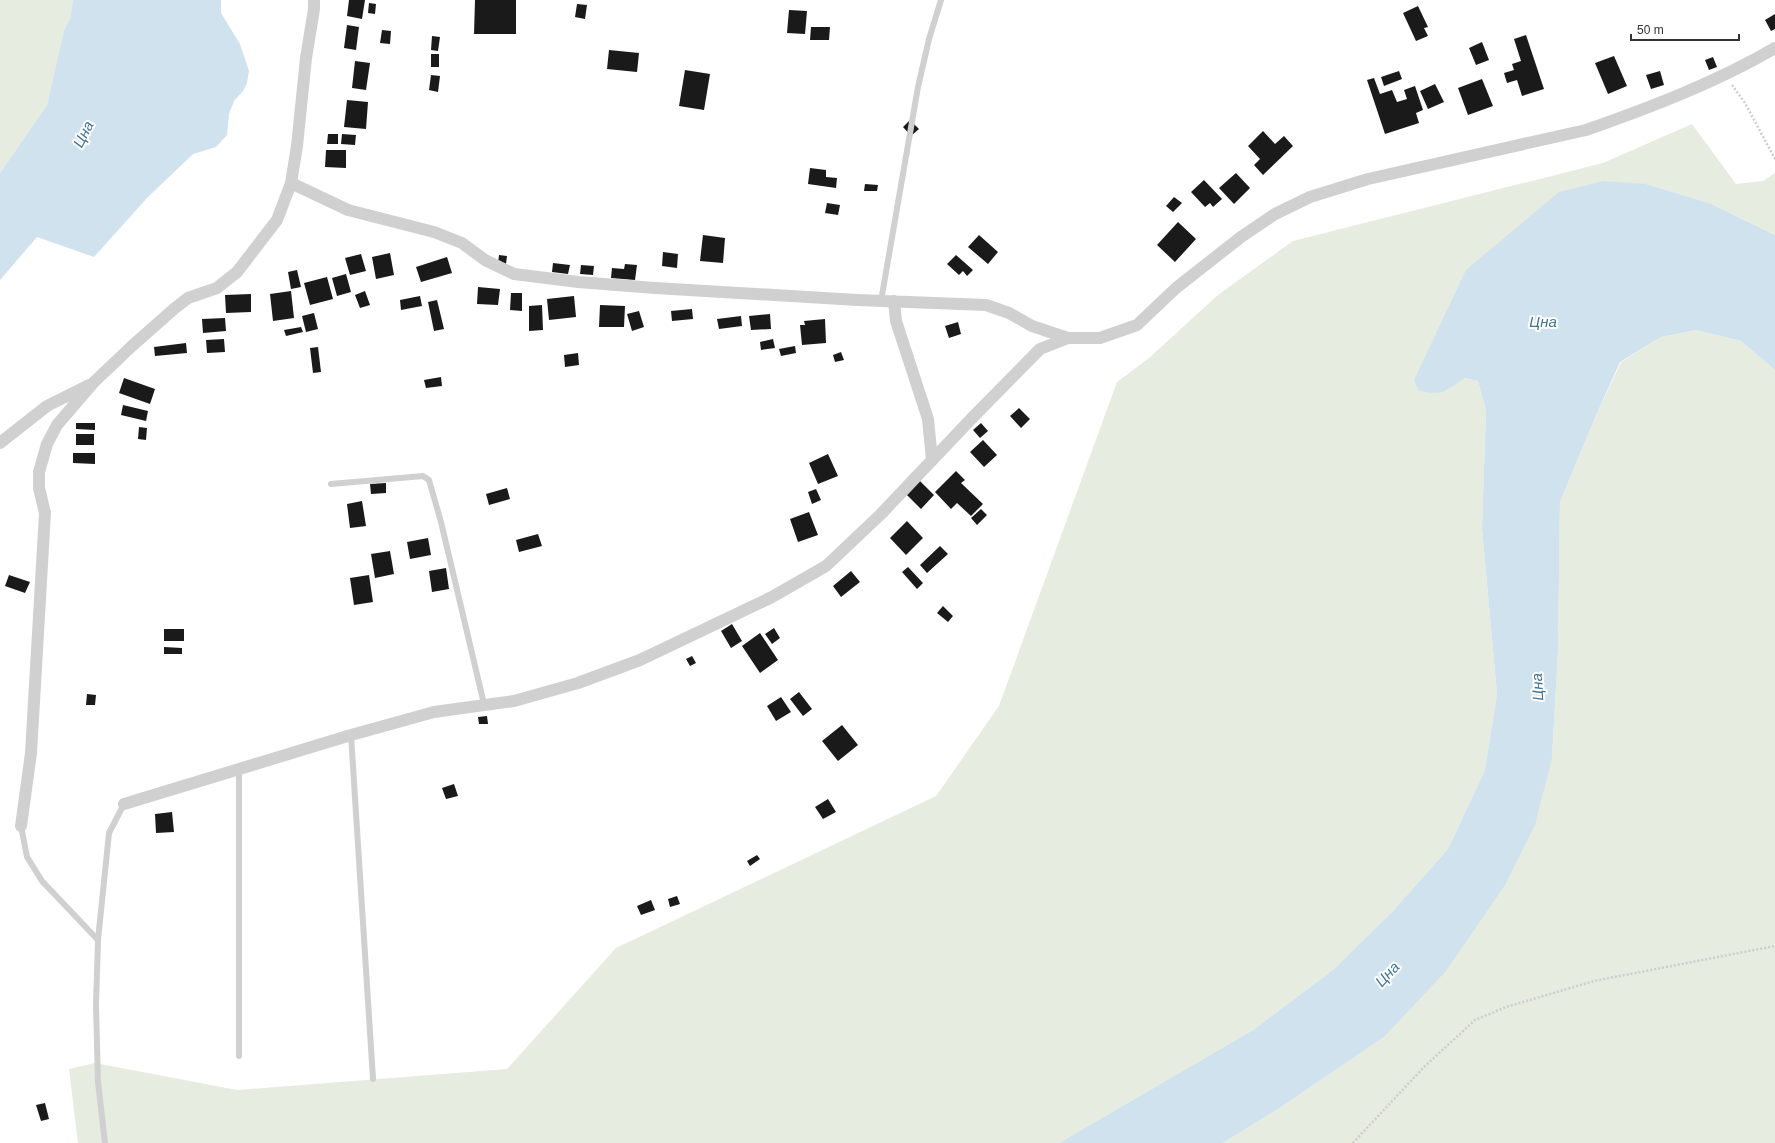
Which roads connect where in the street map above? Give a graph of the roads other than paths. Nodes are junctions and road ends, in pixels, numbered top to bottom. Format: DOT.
graph roads {
  1 [pos="314,0"];
  2 [pos="941,0"];
  3 [pos="1775,48"];
  4 [pos="291,183"];
  5 [pos="882,301"];
  6 [pos="894,301"];
  7 [pos="1068,338"];
  8 [pos="94,383"];
  9 [pos="0,443"];
  10 [pos="932,460"];
  11 [pos="331,484"];
  12 [pos="484,704"];
  13 [pos="351,735"];
  14 [pos="239,769"];
  15 [pos="124,804"];
  16 [pos="21,826"];
  17 [pos="98,940"];
  18 [pos="239,1056"];
  19 [pos="373,1079"];
  20 [pos="105,1143"];
  1 -- 4 [label="street"];
  2 -- 5 [label="lane"];
  3 -- 7 [label="street"];
  4 -- 5 [label="street"];
  4 -- 8 [label="street"];
  5 -- 6 [label="street"];
  6 -- 7 [label="street"];
  6 -- 10 [label="street"];
  7 -- 10 [label="street"];
  8 -- 9 [label="street"];
  8 -- 16 [label="street"];
  10 -- 12 [label="street"];
  11 -- 12 [label="lane"];
  12 -- 13 [label="street"];
  13 -- 14 [label="street"];
  13 -- 19 [label="lane"];
  14 -- 15 [label="street"];
  14 -- 18 [label="lane"];
  15 -- 17 [label="lane"];
  16 -- 17 [label="lane"];
  17 -- 20 [label="lane"];
}
